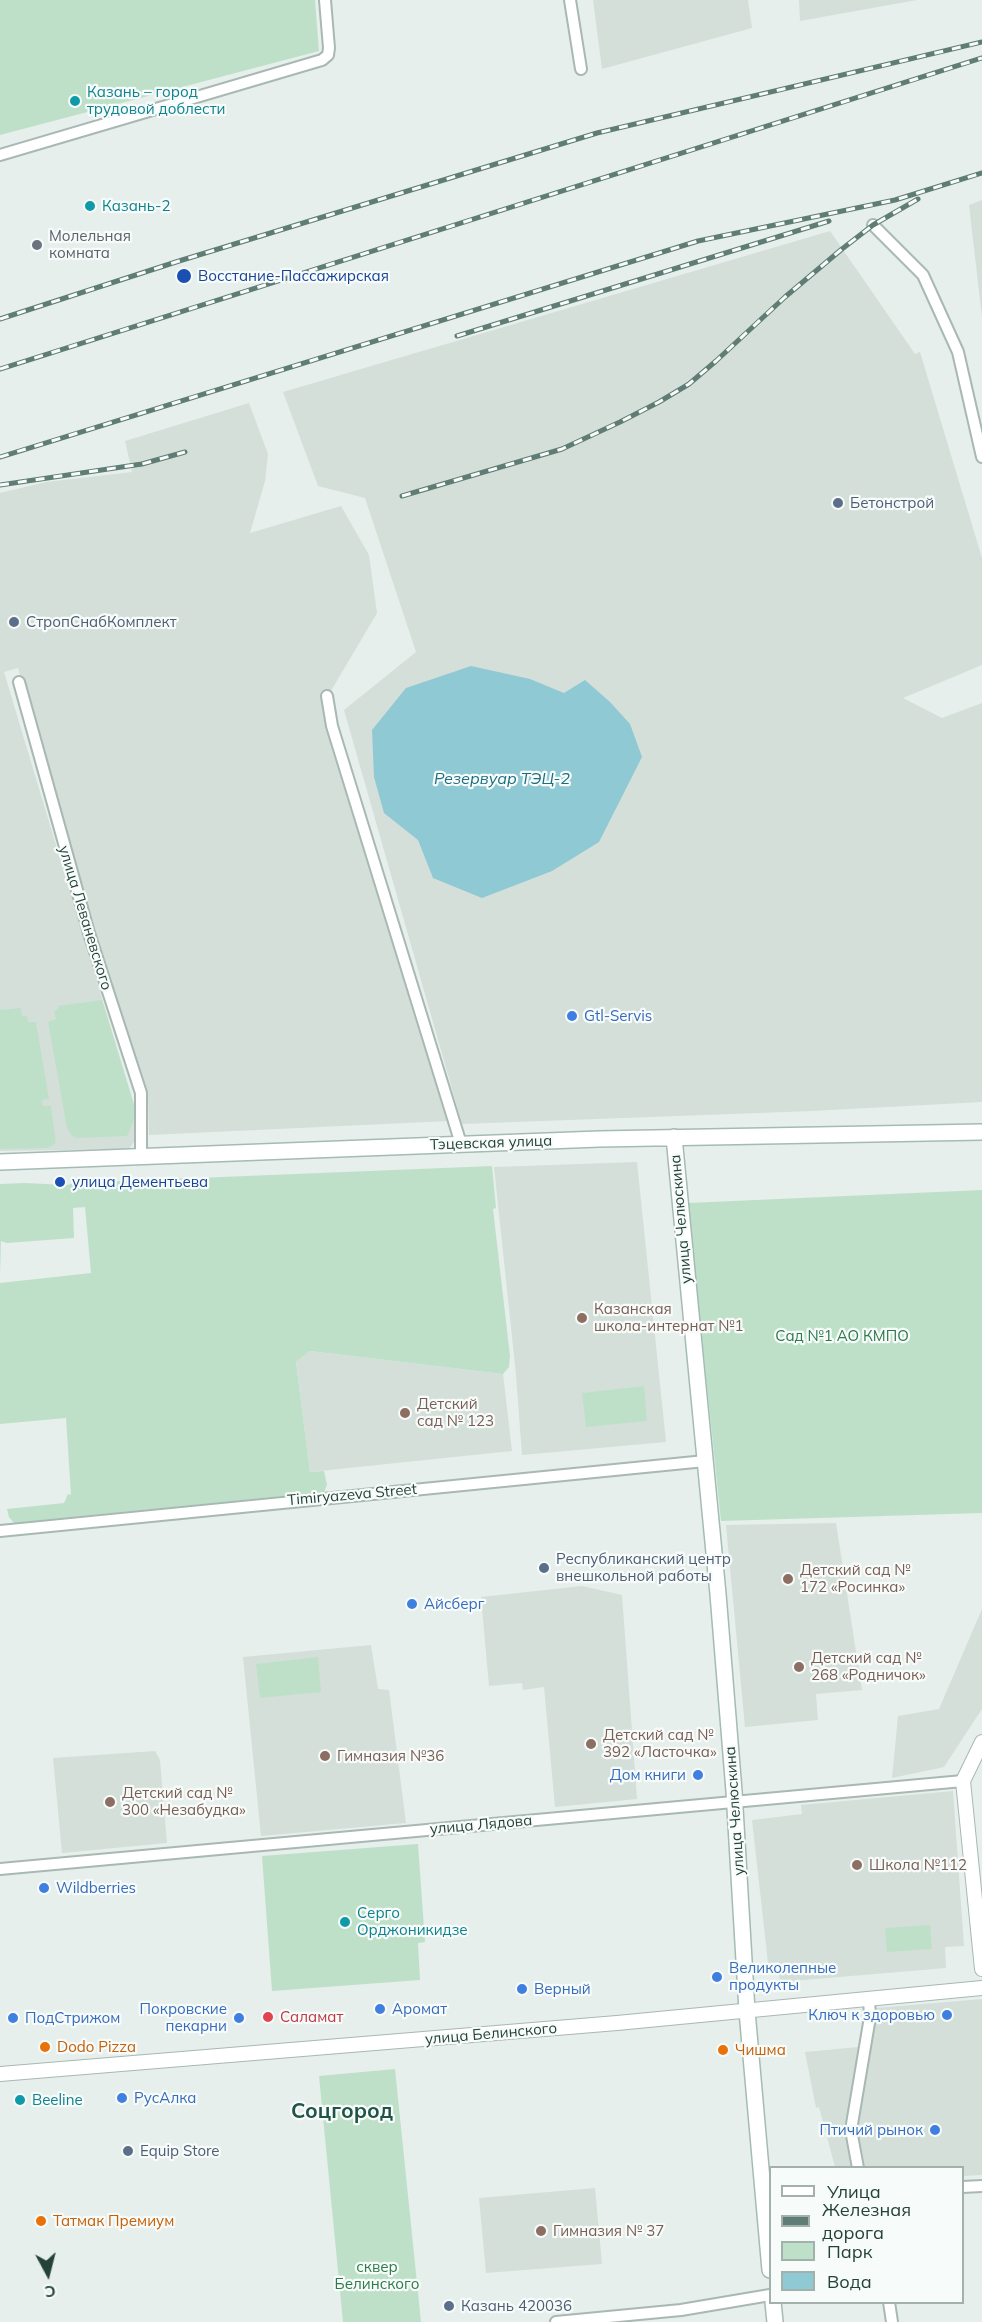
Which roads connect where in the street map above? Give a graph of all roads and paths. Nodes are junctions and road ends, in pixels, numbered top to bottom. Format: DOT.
graph roads {
  1 [pos="325,0"];
  2 [pos="570,0"];
  3 [pos="581,69"];
  4 [pos="0,154"];
  5 [pos="873,225"];
  6 [pos="982,457"];
  7 [pos="19,682"];
  8 [pos="327,696"];
  9 [pos="982,1132"];
  10 [pos="674,1137"];
  11 [pos="461,1144"];
  12 [pos="141,1155"];
  13 [pos="0,1162"];
  14 [pos="705,1461"];
  15 [pos="0,1531"];
  16 [pos="982,1742"];
  17 [pos="963,1781"];
  18 [pos="734,1801"];
  19 [pos="0,1869"];
  20 [pos="982,1969"];
  21 [pos="982,1988"];
  22 [pos="869,1999"];
  23 [pos="747,2011"];
  24 [pos="0,2074"];
  25 [pos="858,2166"];
  26 [pos="982,2186"];
  27 [pos="964,2187"];
  28 [pos="769,2248"];
  29 [pos="769,2295"];
  30 [pos="773,2304"];
  31 [pos="889,2304"];
  32 [pos="556,2322"];
  33 [pos="775,2322"];
  34 [pos="892,2322"];
  1 -- 4 [label="street"];
  2 -- 3 [label="street"];
  5 -- 6 [label="street"];
  7 -- 12 [label="street, улица Леваневского"];
  8 -- 11 [label="street"];
  9 -- 10 [label="main road, Тэцевская улица"];
  10 -- 11 [label="main road, Тэцевская улица"];
  10 -- 14 [label="main road, улица Челюскина"];
  11 -- 12 [label="main road, Тэцевская улица"];
  12 -- 13 [label="main road, Тэцевская улица"];
  14 -- 15 [label="street, Timiryazeva Street"];
  14 -- 18 [label="main road, улица Челюскина"];
  16 -- 17 [label="street"];
  17 -- 18 [label="street, улица Лядова"];
  17 -- 20 [label="street"];
  18 -- 19 [label="street, улица Лядова"];
  18 -- 23 [label="main road, улица Челюскина"];
  21 -- 22 [label="street, улица Белинского"];
  22 -- 23 [label="street, улица Белинского"];
  22 -- 25 [label="street"];
  23 -- 24 [label="street, улица Белинского"];
  23 -- 28 [label="main road, улица Челюскина"];
  26 -- 27 [label="street"];
  29 -- 32 [label="street"];
  30 -- 33 [label="main road"];
  31 -- 34 [label="street"];
}
